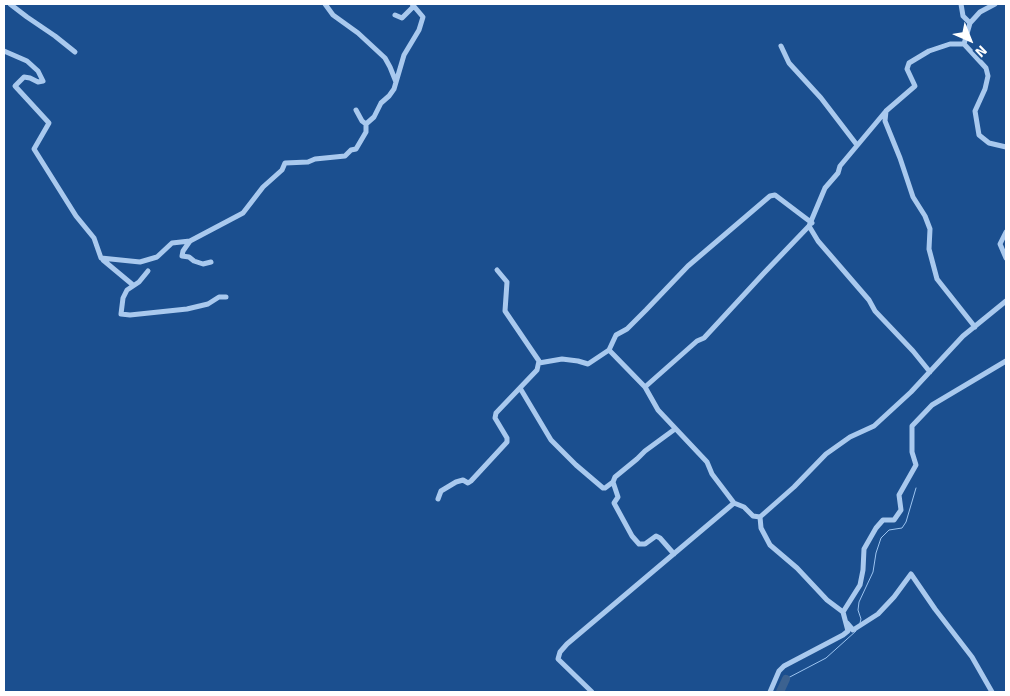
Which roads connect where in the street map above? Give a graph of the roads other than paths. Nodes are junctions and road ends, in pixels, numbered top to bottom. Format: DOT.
graph roads {
  1 [pos="10,4"];
  2 [pos="325,4"];
  3 [pos="961,4"];
  4 [pos="995,4"];
  5 [pos="413,5"];
  6 [pos="395,15"];
  7 [pos="970,23"];
  8 [pos="964,44"];
  9 [pos="781,46"];
  10 [pos="4,51"];
  11 [pos="75,52"];
  12 [pos="396,82"];
  13 [pos="356,110"];
  14 [pos="886,110"];
  15 [pos="366,124"];
  16 [pos="858,144"];
  17 [pos="1006,146"];
  18 [pos="811,224"];
  19 [pos="1006,232"];
  20 [pos="190,241"];
  21 [pos="101,258"];
  22 [pos="1006,258"];
  23 [pos="211,262"];
  24 [pos="497,270"];
  25 [pos="148,271"];
  26 [pos="133,285"];
  27 [pos="226,297"];
  28 [pos="1006,301"];
  29 [pos="975,327"];
  30 [pos="609,350"];
  31 [pos="1006,361"];
  32 [pos="538,363"];
  33 [pos="930,372"];
  34 [pos="645,387"];
  35 [pos="520,388"];
  36 [pos="675,429"];
  37 [pos="613,482"];
  38 [pos="438,499"];
  39 [pos="734,503"];
  40 [pos="760,517"];
  41 [pos="674,554"];
  42 [pos="843,612"];
  43 [pos="845,621"];
  44 [pos="592,692"];
  45 [pos="770,692"];
  46 [pos="992,692"];
  1 -- 11 [label="street"];
  2 -- 12 [label="street"];
  3 -- 7 [label="street"];
  4 -- 7 [label="street"];
  5 -- 6 [label="street"];
  5 -- 12 [label="street"];
  7 -- 8 [label="street"];
  8 -- 14 [label="street"];
  8 -- 17 [label="street"];
  9 -- 16 [label="street"];
  10 -- 21 [label="street"];
  12 -- 15 [label="street"];
  13 -- 15 [label="street"];
  14 -- 16 [label="street"];
  14 -- 29 [label="street"];
  15 -- 20 [label="street"];
  16 -- 18 [label="street"];
  18 -- 30 [label="street"];
  18 -- 33 [label="street"];
  18 -- 34 [label="street"];
  19 -- 22 [label="street"];
  20 -- 21 [label="street"];
  20 -- 23 [label="street"];
  21 -- 26 [label="street"];
  24 -- 32 [label="street"];
  25 -- 26 [label="street"];
  26 -- 27 [label="street"];
  28 -- 29 [label="street"];
  29 -- 33 [label="street"];
  30 -- 32 [label="street"];
  30 -- 34 [label="street"];
  31 -- 42 [label="street"];
  32 -- 35 [label="street"];
  33 -- 40 [label="street"];
  34 -- 36 [label="street"];
  35 -- 37 [label="street"];
  35 -- 38 [label="street"];
  36 -- 37 [label="street"];
  36 -- 39 [label="street"];
  37 -- 41 [label="street"];
  39 -- 40 [label="street"];
  39 -- 41 [label="street"];
  40 -- 42 [label="street"];
  41 -- 44 [label="street"];
  42 -- 43 [label="street"];
  43 -- 45 [label="street"];
  43 -- 46 [label="street"];
}
